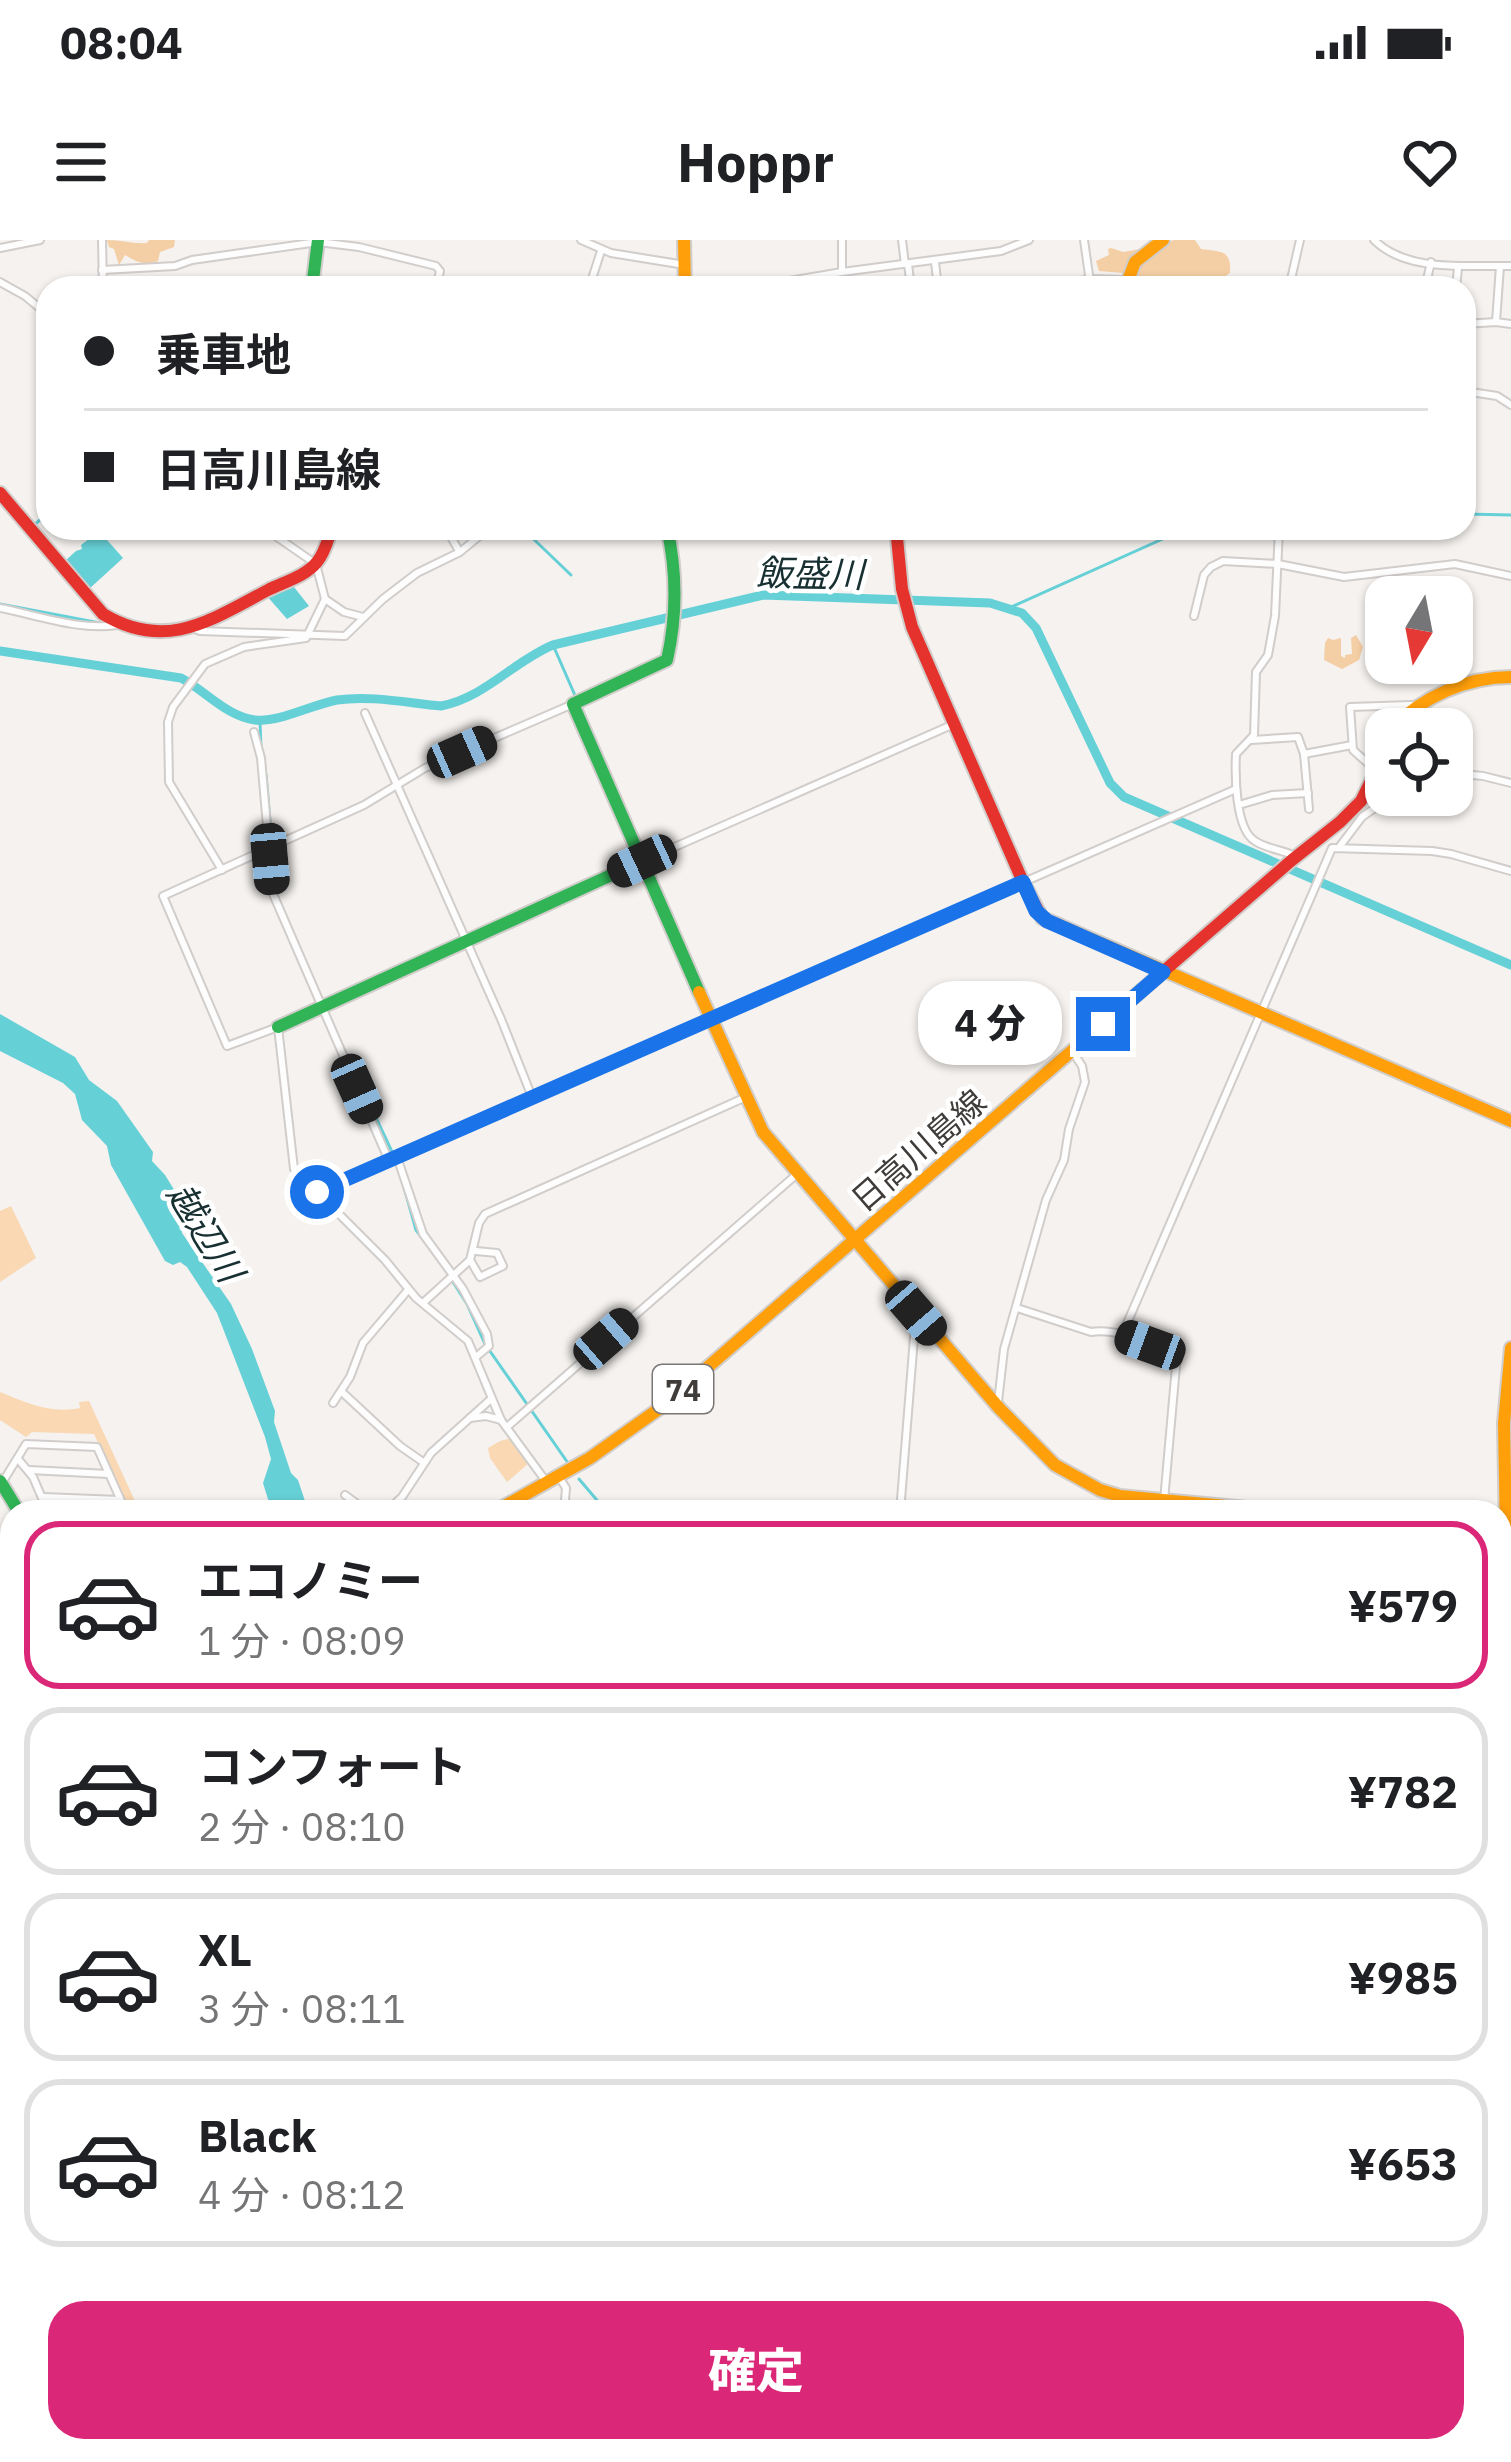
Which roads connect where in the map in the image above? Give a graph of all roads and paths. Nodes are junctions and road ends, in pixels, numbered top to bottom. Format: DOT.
graph roads {
  1 [pos="40,240"];
  2 [pos="102,240"];
  3 [pos="581,240"];
  4 [pos="684,240"];
  5 [pos="842,240"];
  6 [pos="902,240"];
  7 [pos="1029,240"];
  8 [pos="1084,240"];
  9 [pos="1163,240"];
  10 [pos="1300,240"];
  11 [pos="1374,240"];
  12 [pos="318,241"];
  13 [pos="1020,243"];
  14 [pos="0,248"];
  15 [pos="602,250"];
  16 [pos="935,262"];
  17 [pos="1431,262"];
  18 [pos="907,264"];
  19 [pos="685,265"];
  20 [pos="1500,266"];
  21 [pos="1511,266"];
  22 [pos="1458,267"];
  23 [pos="103,270"];
  24 [pos="842,272"];
  25 [pos="103,276"];
  26 [pos="314,276"];
  27 [pos="439,276"];
  28 [pos="593,276"];
  29 [pos="685,276"];
  30 [pos="816,276"];
  31 [pos="909,276"];
  32 [pos="937,276"];
  33 [pos="1089,276"];
  34 [pos="1130,276"];
  35 [pos="1291,276"];
  36 [pos="1428,276"];
  37 [pos="1457,276"];
  38 [pos="0,282"];
  39 [pos="36,305"];
  40 [pos="1496,322"];
  41 [pos="1476,323"];
  42 [pos="1511,324"];
  43 [pos="1476,393"];
  44 [pos="1511,405"];
  45 [pos="0,493"];
  46 [pos="36,535"];
  47 [pos="40,540"];
  48 [pos="281,540"];
  49 [pos="327,540"];
  50 [pos="453,540"];
  51 [pos="475,540"];
  52 [pos="669,540"];
  53 [pos="897,540"];
  54 [pos="1279,540"];
  55 [pos="460,552"];
  56 [pos="316,564"];
  57 [pos="1278,564"];
  58 [pos="1511,576"];
  59 [pos="325,599"];
  60 [pos="0,608"];
  61 [pos="1194,616"];
  62 [pos="363,617"];
  63 [pos="117,625"];
  64 [pos="192,628"];
  65 [pos="308,634"];
  66 [pos="1511,677"];
  67 [pos="573,704"];
  68 [pos="1415,707"];
  69 [pos="365,713"];
  70 [pos="954,724"];
  71 [pos="254,732"];
  72 [pos="1251,740"];
  73 [pos="1352,745"];
  74 [pos="1304,754"];
  75 [pos="1365,761"];
  76 [pos="1473,775"];
  77 [pos="1511,783"];
  78 [pos="396,787"];
  79 [pos="1236,789"];
  80 [pos="1308,793"];
  81 [pos="1365,793"];
  82 [pos="1239,805"];
  83 [pos="1309,809"];
  84 [pos="1365,815"];
  85 [pos="1340,847"];
  86 [pos="269,849"];
  87 [pos="1294,858"];
  88 [pos="646,860"];
  89 [pos="222,870"];
  90 [pos="1511,871"];
  91 [pos="1023,882"];
  92 [pos="466,943"];
  93 [pos="1163,972"];
  94 [pos="322,1008"];
  95 [pos="1260,1013"];
  96 [pos="714,1019"];
  97 [pos="278,1027"];
  98 [pos="1072,1051"];
  99 [pos="532,1097"];
  100 [pos="746,1097"];
  101 [pos="1511,1121"];
  102 [pos="393,1159"];
  103 [pos="797,1174"];
  104 [pos="317,1192"];
  105 [pos="854,1241"];
  106 [pos="472,1256"];
  107 [pos="455,1276"];
  108 [pos="408,1290"];
  109 [pos="422,1303"];
  110 [pos="1017,1308"];
  111 [pos="916,1313"];
  112 [pos="1122,1335"];
  113 [pos="1511,1348"];
  114 [pos="476,1357"];
  115 [pos="342,1392"];
  116 [pos="491,1399"];
  117 [pos="333,1403"];
  118 [pos="996,1404"];
  119 [pos="470,1418"];
  120 [pos="504,1424"];
  121 [pos="17,1458"];
  122 [pos="423,1462"];
  123 [pos="29,1470"];
  124 [pos="109,1474"];
  125 [pos="553,1480"];
  126 [pos="1,1482"];
  127 [pos="43,1497"];
  128 [pos="44,1500"];
  129 [pos="120,1500"];
  130 [pos="399,1500"];
  131 [pos="520,1500"];
  132 [pos="565,1500"];
  133 [pos="901,1500"];
  134 [pos="1155,1500"];
  135 [pos="1164,1500"];
  136 [pos="1505,1500"];
  1 -- 14 [label="street"];
  2 -- 23 [label="street"];
  3 -- 15 [label="street"];
  4 -- 19 [label="street"];
  5 -- 24 [label="street"];
  6 -- 18 [label="street"];
  7 -- 13 [label="street"];
  8 -- 33 [label="street"];
  9 -- 34 [label="street"];
  10 -- 35 [label="street"];
  11 -- 17 [label="street"];
  12 -- 23 [label="street"];
  12 -- 26 [label="street"];
  12 -- 27 [label="street"];
  13 -- 16 [label="street"];
  15 -- 19 [label="street"];
  15 -- 28 [label="street"];
  16 -- 18 [label="street"];
  16 -- 32 [label="street"];
  17 -- 22 [label="street"];
  17 -- 36 [label="street"];
  18 -- 24 [label="street"];
  18 -- 31 [label="street"];
  19 -- 29 [label="street"];
  20 -- 21 [label="street"];
  20 -- 22 [label="street"];
  20 -- 40 [label="street"];
  22 -- 37 [label="street"];
  23 -- 25 [label="street"];
  24 -- 30 [label="street"];
  38 -- 39 [label="street"];
  40 -- 41 [label="street"];
  40 -- 42 [label="street"];
  43 -- 44 [label="street"];
  45 -- 46 [label="street"];
  47 -- 63 [label="street"];
  48 -- 56 [label="street"];
  49 -- 56 [label="street"];
  50 -- 55 [label="street"];
  51 -- 55 [label="street"];
  52 -- 67 [label="street"];
  53 -- 70 [label="street"];
  54 -- 57 [label="street"];
  55 -- 62 [label="street"];
  56 -- 59 [label="street"];
  56 -- 64 [label="street"];
  57 -- 58 [label="street"];
  57 -- 61 [label="street"];
  57 -- 72 [label="street"];
  59 -- 62 [label="street"];
  59 -- 65 [label="street"];
  60 -- 63 [label="street"];
  62 -- 65 [label="street"];
  63 -- 64 [label="street"];
  64 -- 65 [label="street"];
  65 -- 89 [label="street"];
  66 -- 68 [label="street"];
  67 -- 78 [label="street"];
  67 -- 88 [label="street"];
  68 -- 73 [label="street"];
  69 -- 78 [label="street"];
  70 -- 88 [label="street"];
  70 -- 91 [label="street"];
  71 -- 86 [label="street"];
  72 -- 74 [label="street"];
  72 -- 79 [label="street"];
  73 -- 74 [label="street"];
  73 -- 75 [label="street"];
  74 -- 80 [label="street"];
  76 -- 77 [label="street"];
  78 -- 86 [label="street"];
  78 -- 92 [label="street"];
  79 -- 82 [label="street"];
  79 -- 91 [label="street"];
  80 -- 82 [label="street"];
  80 -- 83 [label="street"];
  81 -- 87 [label="street, 日高川島線 / 74"];
  82 -- 87 [label="street"];
  84 -- 85 [label="street"];
  85 -- 90 [label="street"];
  85 -- 95 [label="street"];
  86 -- 89 [label="street"];
  86 -- 94 [label="street"];
  87 -- 93 [label="street, 日高川島線 / 74"];
  88 -- 92 [label="street"];
  88 -- 96 [label="street"];
  89 -- 97 [label="street"];
  91 -- 93 [label="street"];
  91 -- 96 [label="street"];
  92 -- 94 [label="street"];
  92 -- 99 [label="street"];
  93 -- 95 [label="street"];
  93 -- 98 [label="street, 日高川島線 / 74"];
  94 -- 97 [label="street"];
  94 -- 102 [label="street"];
  95 -- 101 [label="street"];
  95 -- 112 [label="street"];
  96 -- 99 [label="street"];
  96 -- 100 [label="street"];
  97 -- 104 [label="street"];
  98 -- 105 [label="street, 日高川島線 / 74"];
  98 -- 110 [label="street"];
  99 -- 102 [label="street"];
  100 -- 103 [label="street"];
  100 -- 106 [label="street"];
  102 -- 104 [label="street"];
  102 -- 107 [label="street"];
  103 -- 105 [label="street"];
  103 -- 120 [label="street"];
  104 -- 108 [label="street"];
  105 -- 111 [label="street"];
  105 -- 125 [label="street, 日高川島線 / 74"];
  106 -- 106 [label="street"];
  106 -- 107 [label="street"];
  107 -- 109 [label="street"];
  107 -- 114 [label="street"];
  108 -- 109 [label="street"];
  108 -- 115 [label="street"];
  109 -- 114 [label="street"];
  110 -- 112 [label="street"];
  110 -- 118 [label="street"];
  111 -- 118 [label="street"];
  111 -- 133 [label="street"];
  112 -- 135 [label="street"];
  113 -- 136 [label="street"];
  114 -- 116 [label="street"];
  115 -- 117 [label="street"];
  115 -- 122 [label="street"];
  116 -- 119 [label="street"];
  116 -- 120 [label="street"];
  118 -- 134 [label="street"];
  119 -- 120 [label="street"];
  119 -- 122 [label="street"];
  120 -- 125 [label="street"];
  121 -- 123 [label="street"];
  121 -- 124 [label="street"];
  121 -- 126 [label="street"];
  122 -- 130 [label="street"];
  123 -- 124 [label="street"];
  123 -- 127 [label="street"];
  124 -- 129 [label="street"];
  125 -- 131 [label="street, 日高川島線 / 74"];
  125 -- 132 [label="street"];
  127 -- 128 [label="street"];
  127 -- 129 [label="street"];
}
